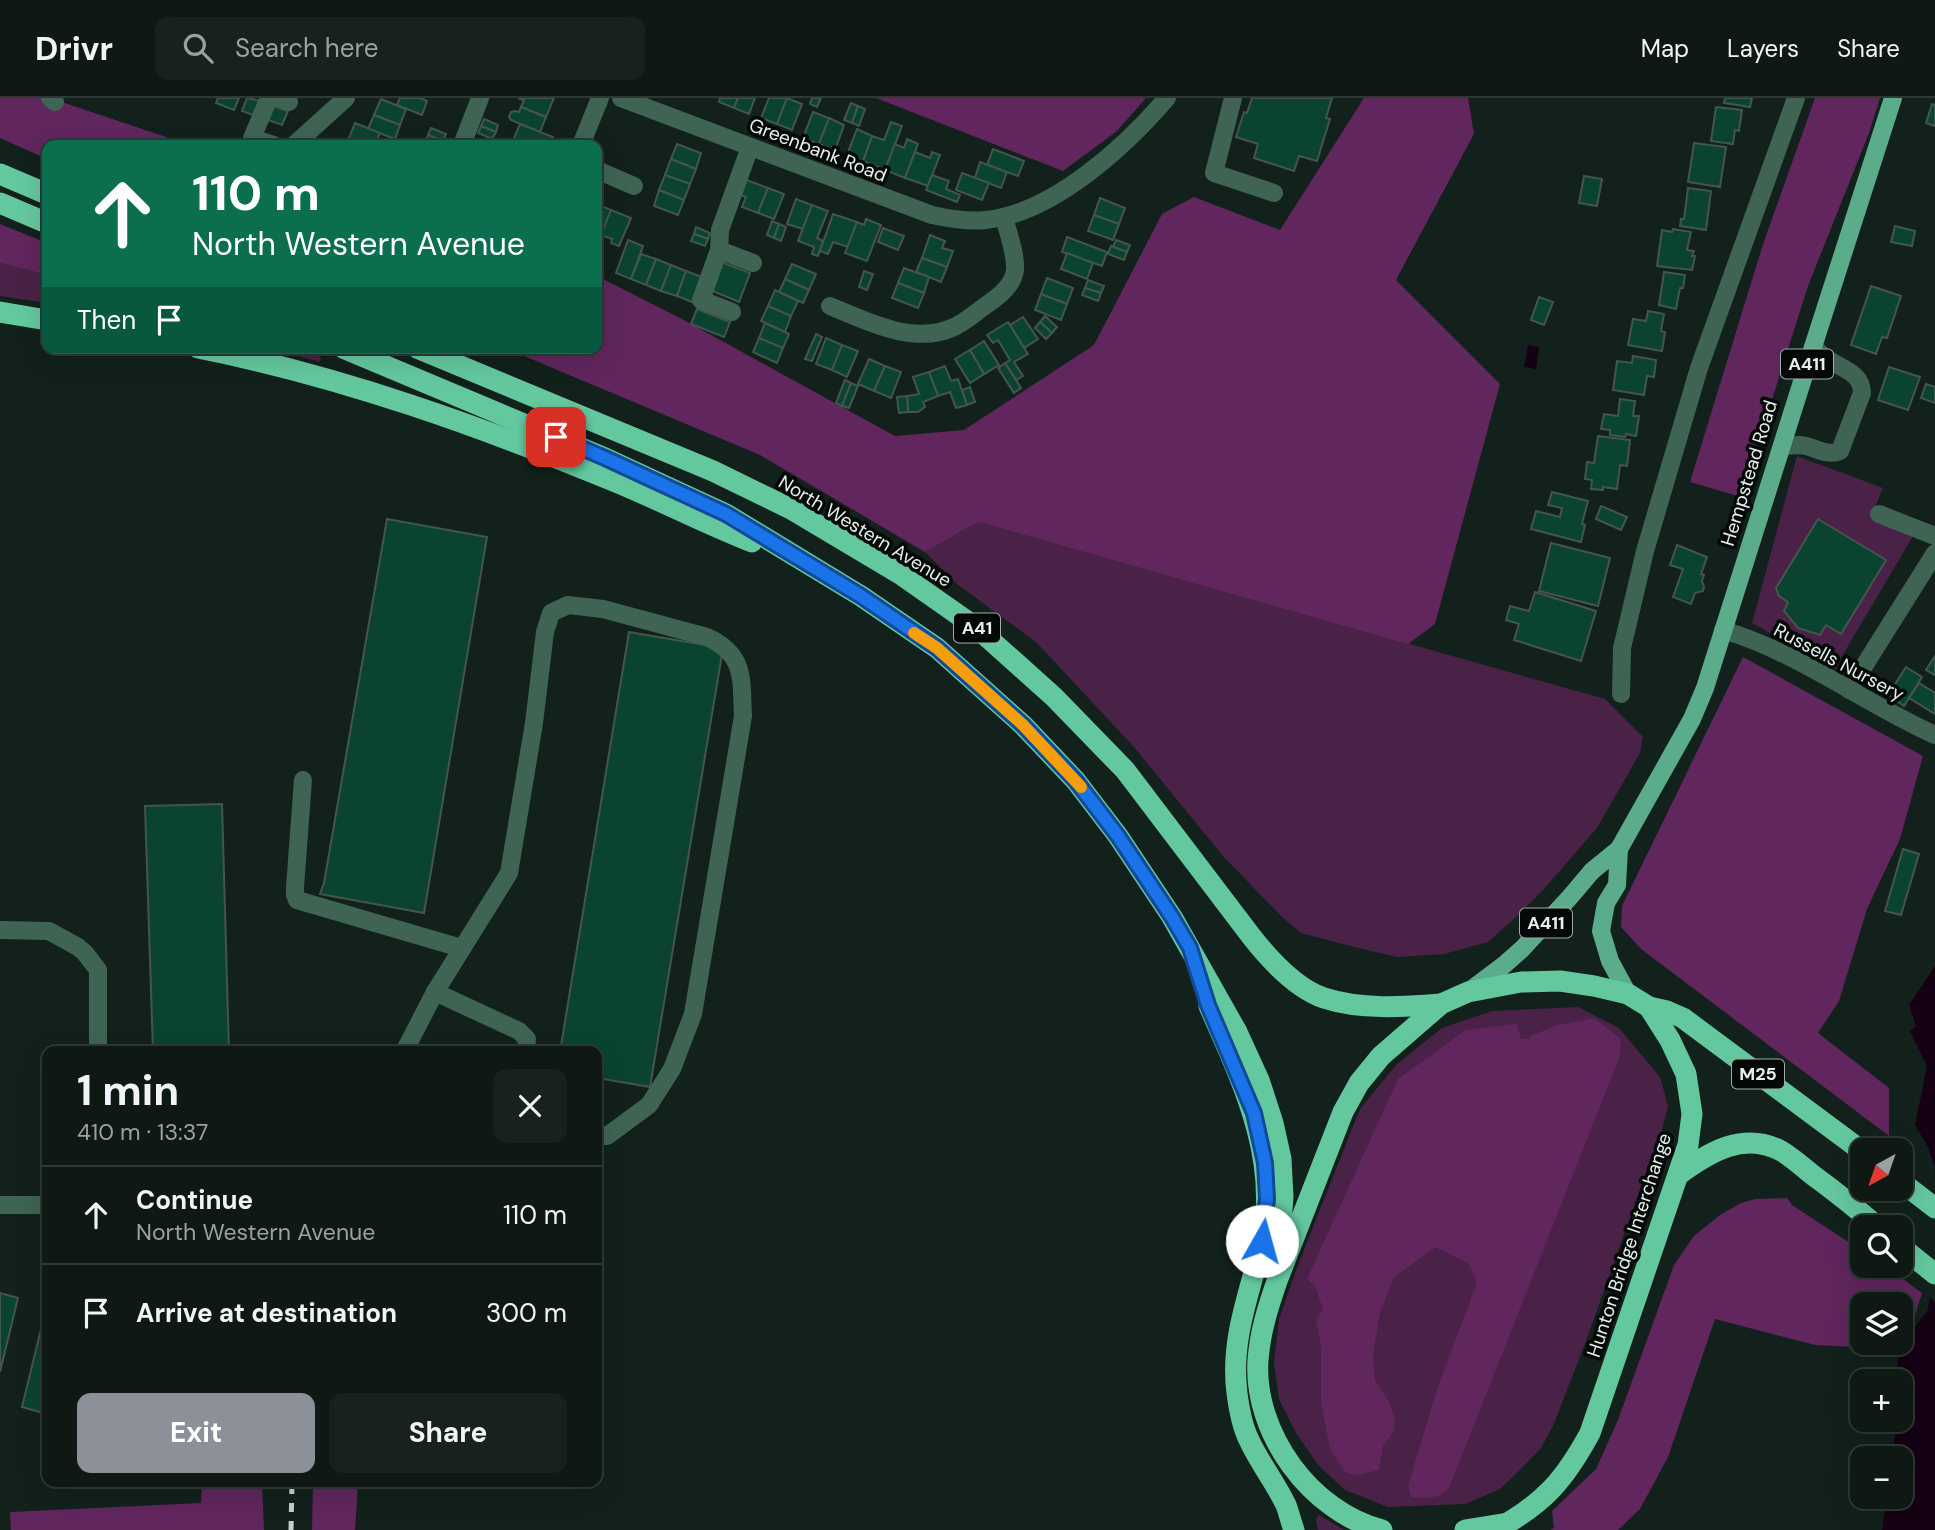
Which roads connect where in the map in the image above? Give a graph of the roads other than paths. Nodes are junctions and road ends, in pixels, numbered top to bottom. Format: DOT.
graph roads {
  1 [pos="269,98"];
  2 [pos="345,98"];
  3 [pos="480,98"];
  4 [pos="600,98"];
  5 [pos="621,98"];
  6 [pos="1167,98"];
  7 [pos="1233,98"];
  8 [pos="1796,98"];
  9 [pos="1893,98"];
  10 [pos="258,140"];
  11 [pos="299,140"];
  12 [pos="464,140"];
  13 [pos="583,140"];
  14 [pos="750,147"];
  15 [pos="602,172"];
  16 [pos="0,174"];
  17 [pos="634,186"];
  18 [pos="42,192"];
  19 [pos="1275,193"];
  20 [pos="0,203"];
  21 [pos="1004,217"];
  22 [pos="42,221"];
  23 [pos="719,250"];
  24 [pos="753,263"];
  25 [pos="830,306"];
  26 [pos="0,312"];
  27 [pos="732,312"];
  28 [pos="42,319"];
  29 [pos="1812,347"];
  30 [pos="223,354"];
  31 [pos="357,354"];
  32 [pos="431,354"];
  33 [pos="1782,446"];
  34 [pos="1879,514"];
  35 [pos="1935,536"];
  36 [pos="1935,553"];
  37 [pos="806,563"];
  38 [pos="1723,630"];
  39 [pos="1849,690"];
  40 [pos="1621,694"];
  41 [pos="1935,735"];
  42 [pos="303,780"];
  43 [pos="1619,849"];
  44 [pos="0,930"];
  45 [pos="461,948"];
  46 [pos="1190,948"];
  47 [pos="435,992"];
  48 [pos="1468,992"];
  49 [pos="1628,994"];
  50 [pos="1441,1004"];
  51 [pos="1649,1007"];
  52 [pos="98,1046"];
  53 [pos="407,1046"];
  54 [pos="526,1046"];
  55 [pos="602,1136"];
  56 [pos="1850,1142"];
  57 [pos="1678,1175"];
  58 [pos="1913,1191"];
  59 [pos="1928,1202"];
  60 [pos="0,1205"];
  61 [pos="42,1205"];
  62 [pos="1864,1215"];
  63 [pos="1913,1257"];
  64 [pos="1927,1269"];
  65 [pos="1277,1281"];
  66 [pos="1280,1449"];
  67 [pos="1502,1527"];
  68 [pos="1294,1530"];
  69 [pos="1306,1530"];
  70 [pos="1382,1530"];
  71 [pos="1465,1530"];
  1 -- 10 [label="street"];
  2 -- 11 [label="street"];
  3 -- 12 [label="street"];
  4 -- 13 [label="street"];
  5 -- 14 [label="street, Greenbank Road"];
  6 -- 21 [label="street, Greenbank Road"];
  7 -- 19 [label="street"];
  8 -- 40 [label="street"];
  9 -- 29 [label="main road, Hempstead Road / A411"];
  14 -- 21 [label="street, Greenbank Road"];
  14 -- 23 [label="street"];
  15 -- 17 [label="street"];
  16 -- 18 [label="highway"];
  20 -- 22 [label="highway"];
  21 -- 25 [label="street"];
  23 -- 24 [label="street"];
  23 -- 27 [label="street"];
  26 -- 28 [label="highway"];
  29 -- 33 [label="main road, Hempstead Road / A411"];
  29 -- 33 [label="street"];
  30 -- 37 [label="highway"];
  31 -- 37 [label="highway, A41"];
  32 -- 50 [label="highway, North Western Avenue / A41"];
  33 -- 38 [label="main road, Hempstead Road / A411"];
  34 -- 35 [label="street"];
  36 -- 39 [label="street"];
  37 -- 46 [label="highway, A41"];
  38 -- 39 [label="street, Russells Nursery"];
  38 -- 43 [label="main road, Hempstead Road / A411"];
  39 -- 41 [label="street, Russells Nursery"];
  42 -- 45 [label="street"];
  43 -- 48 [label="main road, Hempstead Road / A411"];
  43 -- 49 [label="main road, Hempstead Road / A411"];
  44 -- 52 [label="street"];
  45 -- 47 [label="street"];
  45 -- 55 [label="street"];
  46 -- 65 [label="highway, A41"];
  46 -- 68 [label="highway"];
  47 -- 53 [label="street"];
  47 -- 54 [label="street"];
  48 -- 49 [label="highway, Hunton Bridge Interchange"];
  48 -- 50 [label="highway, Hunton Bridge Interchange"];
  49 -- 51 [label="highway, Hunton Bridge Interchange"];
  50 -- 65 [label="highway, Hunton Bridge Interchange"];
  51 -- 56 [label="highway, M25"];
  51 -- 57 [label="highway, Hunton Bridge Interchange"];
  57 -- 62 [label="highway"];
  57 -- 67 [label="highway, Hunton Bridge Interchange"];
  58 -- 59 [label="highway"];
  60 -- 61 [label="street"];
  63 -- 64 [label="highway"];
  65 -- 66 [label="highway, Hunton Bridge Interchange"];
  66 -- 69 [label="highway"];
  66 -- 70 [label="highway, Hunton Bridge Interchange"];
  67 -- 71 [label="highway, Hunton Bridge Interchange"];
}
